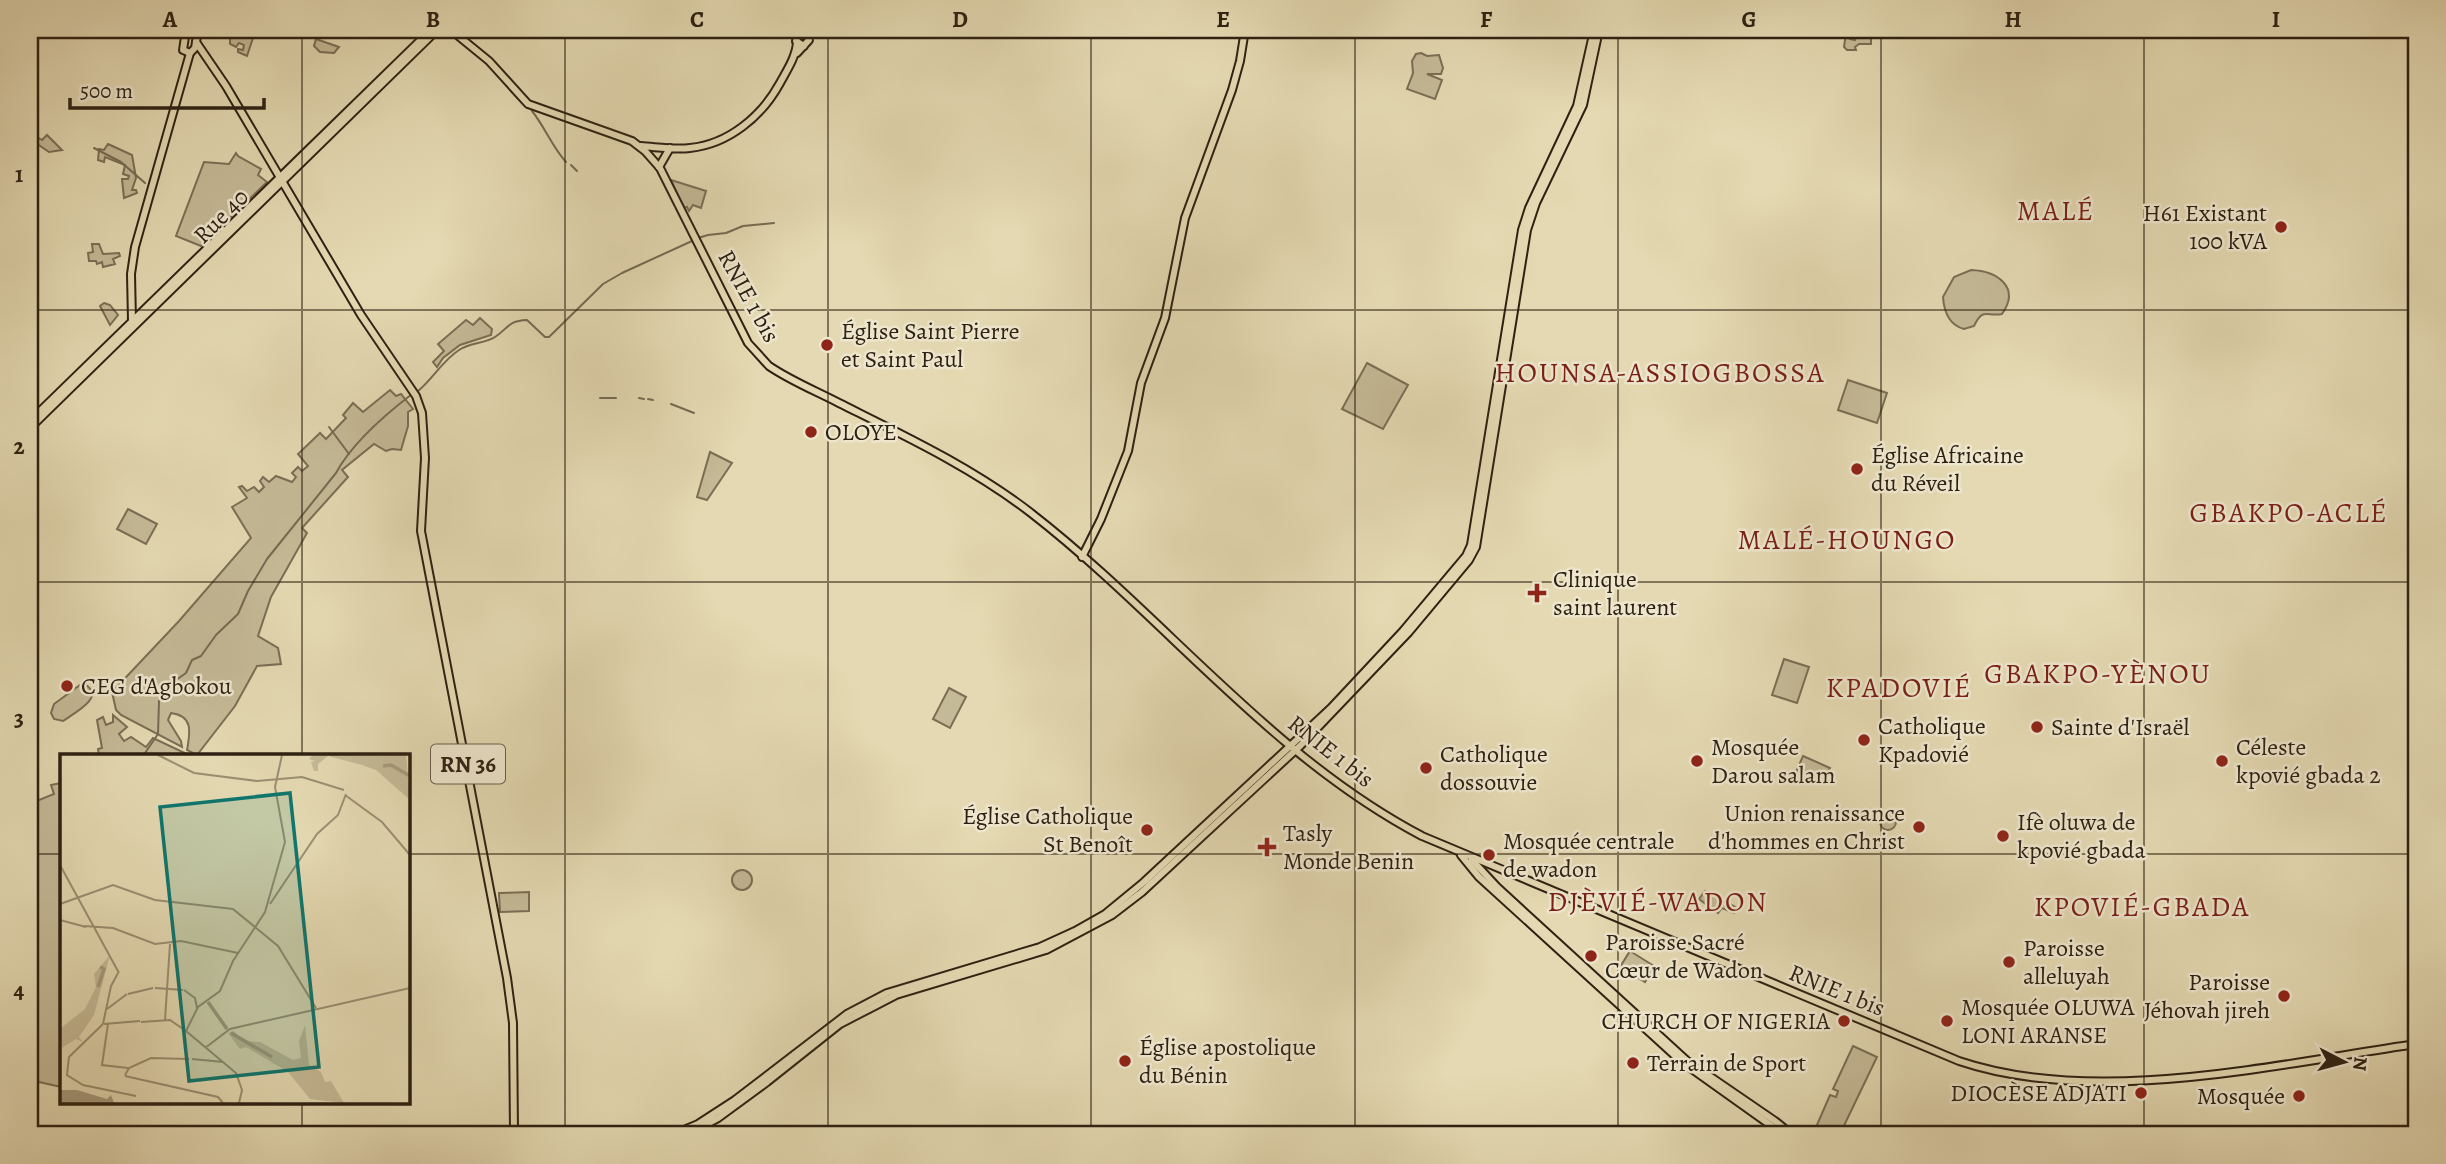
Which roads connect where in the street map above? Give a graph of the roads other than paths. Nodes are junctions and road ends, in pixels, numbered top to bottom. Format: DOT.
graph roads {
  1 [pos="186,30"];
  2 [pos="198,30"];
  3 [pos="431,30"];
  4 [pos="438,30"];
  5 [pos="451,30"];
  6 [pos="1245,30"];
  7 [pos="1596,30"];
  8 [pos="804,32"];
  9 [pos="196,42"];
  10 [pos="797,42"];
  11 [pos="804,46"];
  12 [pos="190,53"];
  13 [pos="793,57"];
  14 [pos="639,145"];
  15 [pos="670,148"];
  16 [pos="659,167"];
  17 [pos="282,179"];
  18 [pos="132,321"];
  19 [pos="30,421"];
  20 [pos="30,428"];
  21 [pos="1082,557"];
  22 [pos="1293,749"];
  23 [pos="1460,854"];
  24 [pos="1470,858"];
  25 [pos="2416,1044"];
  26 [pos="516,1134"];
  27 [pos="674,1134"];
  28 [pos="688,1134"];
  29 [pos="1783,1134"];
  30 [pos="1791,1134"];
  1 -- 12 [label="main road"];
  2 -- 9 [label="main road"];
  3 -- 17 [label="main road, Rue 40"];
  4 -- 17 [label="main road, Rue 40"];
  5 -- 14 [label="main road, RNIE 1 bis"];
  6 -- 21 [label="main road"];
  7 -- 22 [label="main road"];
  8 -- 10 [label="main road"];
  8 -- 11 [label="main road"];
  9 -- 12 [label="main road"];
  9 -- 17 [label="main road, RN 36"];
  10 -- 11 [label="main road"];
  10 -- 13 [label="main road"];
  11 -- 13 [label="main road"];
  12 -- 18 [label="main road"];
  13 -- 15 [label="main road"];
  14 -- 15 [label="main road"];
  14 -- 16 [label="main road, RNIE 1 bis"];
  15 -- 16 [label="main road"];
  16 -- 21 [label="main road, RNIE 1 bis"];
  17 -- 18 [label="main road, Rue 40"];
  17 -- 20 [label="main road, Rue 40"];
  17 -- 26 [label="main road, RN 36"];
  18 -- 19 [label="main road, Rue 40"];
  21 -- 22 [label="main road, RNIE 1 bis"];
  22 -- 23 [label="main road, RNIE 1 bis"];
  22 -- 27 [label="main road"];
  22 -- 28 [label="main road"];
  23 -- 24 [label="main road, RNIE 1 bis"];
  23 -- 29 [label="main road"];
  24 -- 25 [label="main road, RNIE 1 bis"];
  24 -- 30 [label="main road"];
}
